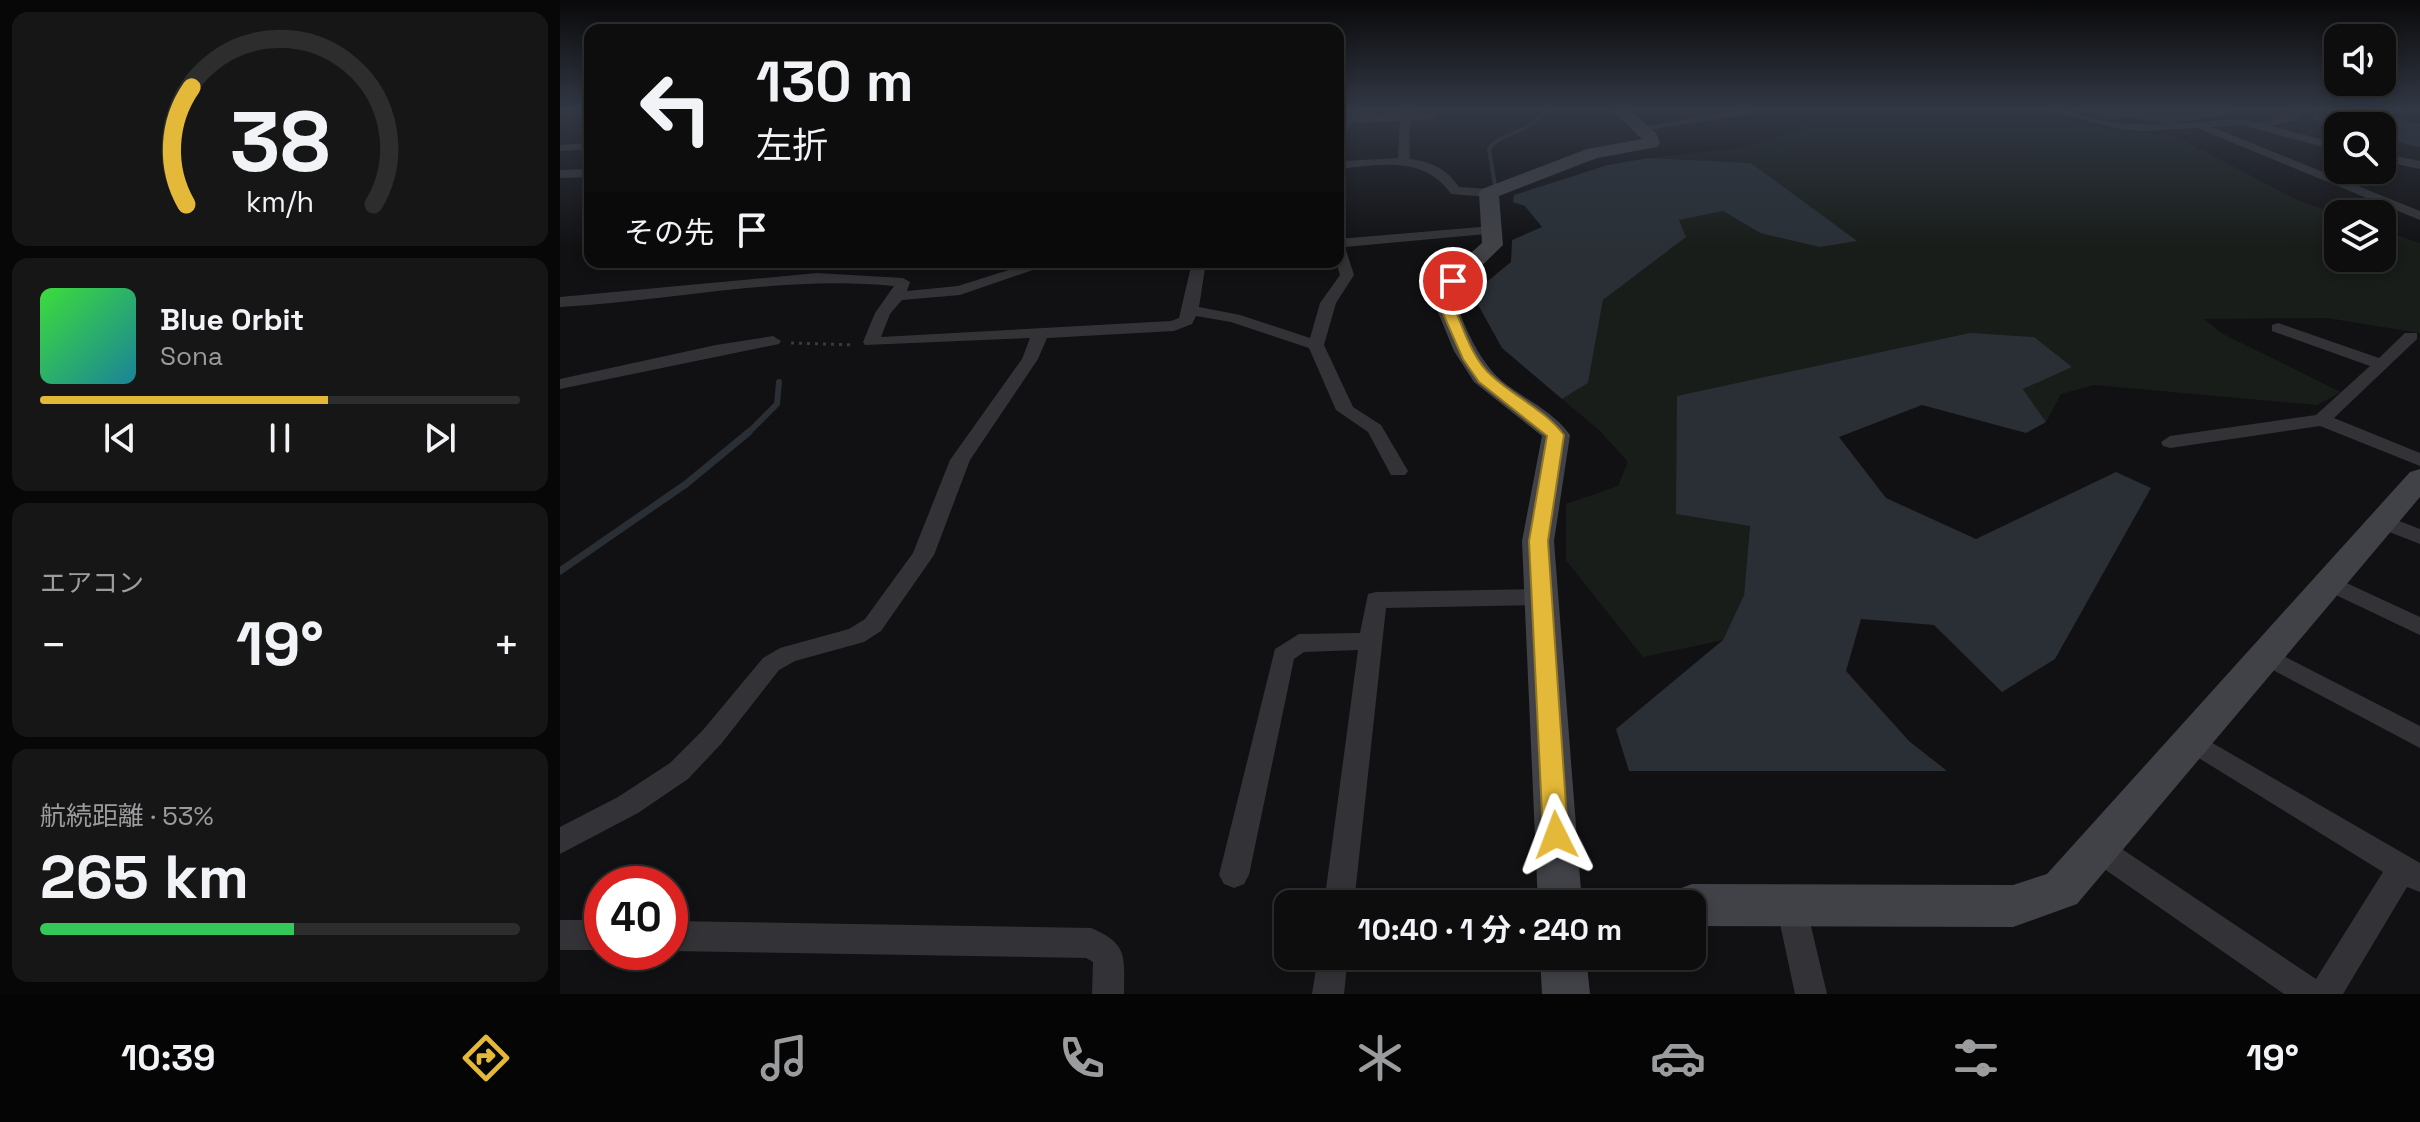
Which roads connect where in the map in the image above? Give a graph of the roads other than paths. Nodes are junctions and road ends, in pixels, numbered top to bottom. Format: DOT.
graph roads {
  1 [pos="1404,154"];
  2 [pos="1589,154"];
  3 [pos="2270,154"];
  4 [pos="2396,160"];
  5 [pos="1404,161"];
  6 [pos="2405,162"];
  7 [pos="2396,164"];
  8 [pos="1344,165"];
  9 [pos="2420,165"];
  10 [pos="584,171"];
  11 [pos="560,174"];
  12 [pos="2321,175"];
  13 [pos="2324,175"];
  14 [pos="1489,193"];
  15 [pos="2420,206"];
  16 [pos="2404,209"];
  17 [pos="2420,216"];
  18 [pos="1492,230"];
  19 [pos="1344,244"];
  20 [pos="1344,265"];
  21 [pos="821,268"];
  22 [pos="884,268"];
  23 [pos="1030,268"];
  24 [pos="1198,268"];
  25 [pos="811,279"];
  26 [pos="881,279"];
  27 [pos="897,296"];
  28 [pos="560,302"];
  29 [pos="1191,310"];
  30 [pos="2278,328"];
  31 [pos="1041,331"];
  32 [pos="2411,336"];
  33 [pos="773,341"];
  34 [pos="1316,345"];
  35 [pos="2381,364"];
  36 [pos="560,384"];
  37 [pos="2322,420"];
  38 [pos="2170,442"];
  39 [pos="2420,460"];
  40 [pos="1398,471"];
  41 [pos="2420,478"];
  42 [pos="2381,521"];
  43 [pos="2420,537"];
  44 [pos="2327,582"];
  45 [pos="1542,597"];
  46 [pos="2420,627"];
  47 [pos="1371,641"];
  48 [pos="2264,655"];
  49 [pos="2420,738"];
  50 [pos="2190,740"];
  51 [pos="560,841"];
  52 [pos="2097,848"];
  53 [pos="2411,873"];
  54 [pos="1234,875"];
  55 [pos="1341,890"];
  56 [pos="1559,890"];
  57 [pos="1706,905"];
  58 [pos="1791,905"];
  59 [pos="560,935"];
  60 [pos="584,935"];
  61 [pos="688,936"];
  62 [pos="1331,970"];
  63 [pos="1564,970"];
  64 [pos="1108,994"];
  65 [pos="1328,994"];
  66 [pos="1566,994"];
  67 [pos="1811,994"];
  68 [pos="2311,994"];
  69 [pos="2325,994"];
  1 -- 5 [label="street"];
  2 -- 14 [label="street"];
  3 -- 12 [label="street"];
  4 -- 6 [label="street"];
  5 -- 8 [label="street"];
  5 -- 14 [label="street"];
  6 -- 7 [label="street"];
  6 -- 9 [label="street"];
  10 -- 11 [label="street"];
  12 -- 13 [label="street"];
  12 -- 16 [label="street"];
  14 -- 18 [label="street"];
  15 -- 16 [label="street"];
  16 -- 17 [label="street"];
  18 -- 19 [label="street"];
  18 -- 45 [label="street"];
  20 -- 34 [label="street"];
  21 -- 25 [label="street"];
  22 -- 26 [label="street"];
  23 -- 27 [label="street"];
  24 -- 29 [label="street"];
  25 -- 26 [label="street"];
  25 -- 28 [label="street"];
  26 -- 27 [label="street"];
  27 -- 31 [label="street"];
  29 -- 31 [label="street"];
  29 -- 34 [label="street"];
  30 -- 35 [label="street"];
  31 -- 51 [label="street"];
  32 -- 35 [label="street"];
  33 -- 36 [label="street"];
  34 -- 40 [label="street"];
  35 -- 37 [label="street"];
  37 -- 38 [label="street"];
  37 -- 39 [label="street"];
  41 -- 42 [label="street"];
  42 -- 43 [label="street"];
  42 -- 44 [label="street"];
  44 -- 46 [label="street"];
  44 -- 48 [label="street"];
  45 -- 47 [label="street"];
  45 -- 56 [label="street"];
  47 -- 54 [label="street"];
  47 -- 55 [label="street"];
  48 -- 49 [label="street"];
  48 -- 50 [label="street"];
  50 -- 52 [label="street"];
  50 -- 53 [label="street"];
  52 -- 58 [label="street"];
  52 -- 68 [label="street"];
  53 -- 69 [label="street"];
  57 -- 58 [label="street"];
  58 -- 67 [label="street"];
  59 -- 60 [label="street"];
  61 -- 64 [label="street"];
  62 -- 65 [label="street"];
  63 -- 66 [label="street"];
}
